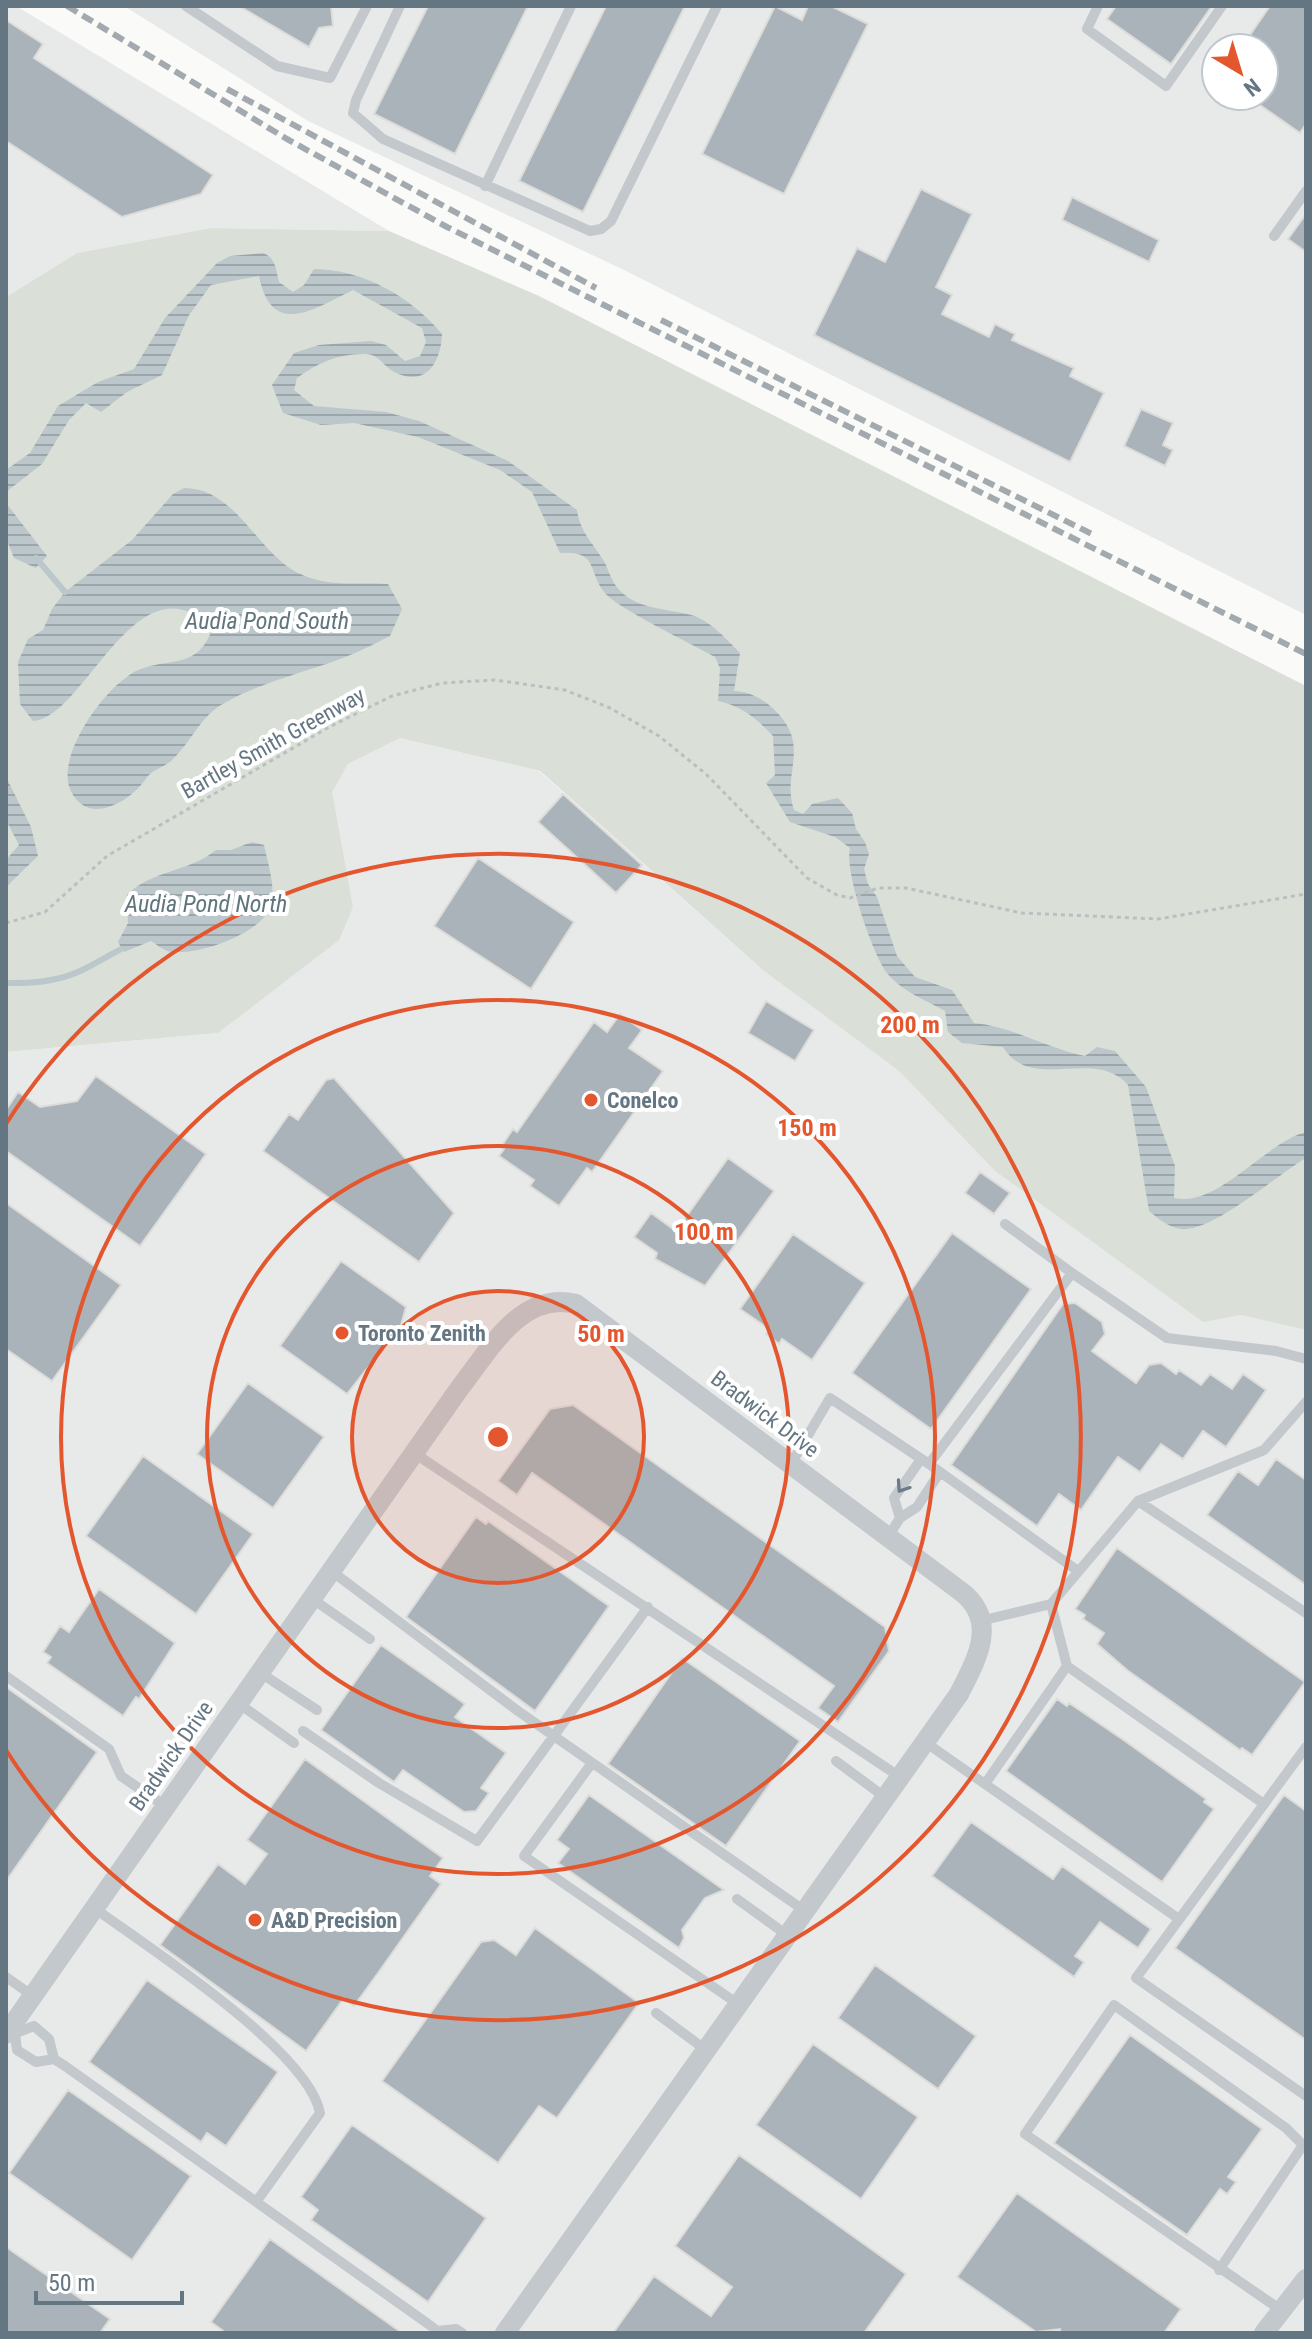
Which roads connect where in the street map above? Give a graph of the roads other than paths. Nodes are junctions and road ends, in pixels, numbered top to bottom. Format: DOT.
graph roads {
  1 [pos="186,6"];
  2 [pos="367,6"];
  3 [pos="400,6"];
  4 [pos="571,6"];
  5 [pos="717,6"];
  6 [pos="1098,6"];
  7 [pos="1222,6"];
  8 [pos="485,186"];
  9 [pos="1306,191"];
  10 [pos="1274,236"];
  11 [pos="1005,1224"];
  12 [pos="1072,1273"];
  13 [pos="1306,1359"];
  14 [pos="1306,1402"];
  15 [pos="414,1453"];
  16 [pos="925,1461"];
  17 [pos="791,1464"];
  18 [pos="940,1472"];
  19 [pos="1138,1501"];
  20 [pos="900,1518"];
  21 [pos="888,1537"];
  22 [pos="330,1570"];
  23 [pos="1078,1571"];
  24 [pos="311,1598"];
  25 [pos="1051,1604"];
  26 [pos="648,1607"];
  27 [pos="1306,1613"];
  28 [pos="980,1621"];
  29 [pos="370,1639"];
  30 [pos="1067,1666"];
  31 [pos="259,1672"];
  32 [pos="6,1676"];
  33 [pos="238,1703"];
  34 [pos="317,1710"];
  35 [pos="303,1731"];
  36 [pos="553,1736"];
  37 [pos="925,1742"];
  38 [pos="294,1743"];
  39 [pos="1306,1747"];
  40 [pos="836,1761"];
  41 [pos="592,1763"];
  42 [pos="900,1777"];
  43 [pos="985,1784"];
  44 [pos="886,1798"];
  45 [pos="1264,1804"];
  46 [pos="165,1806"];
  47 [pos="737,1899"];
  48 [pos="94,1908"];
  49 [pos="805,1911"];
  50 [pos="1179,1919"];
  51 [pos="787,1935"];
  52 [pos="6,1977"];
  53 [pos="33,1996"];
  54 [pos="738,2004"];
  55 [pos="656,2013"];
  56 [pos="12,2030"];
  57 [pos="706,2050"];
  58 [pos="54,2059"];
  59 [pos="1306,2096"];
  60 [pos="1304,2146"];
  61 [pos="256,2202"];
  62 [pos="1219,2270"];
  63 [pos="1306,2279"];
  64 [pos="1281,2310"];
  65 [pos="437,2332"];
  66 [pos="462,2333"];
  67 [pos="505,2333"];
  68 [pos="1264,2333"];
  1 -- 2 [label="lane"];
  3 -- 8 [label="lane"];
  4 -- 8 [label="lane"];
  5 -- 8 [label="lane"];
  6 -- 7 [label="lane"];
  9 -- 10 [label="lane"];
  11 -- 12 [label="lane"];
  12 -- 13 [label="lane"];
  12 -- 16 [label="lane"];
  14 -- 19 [label="lane"];
  15 -- 17 [label="street, Bradwick Drive"];
  15 -- 22 [label="street, Bradwick Drive"];
  15 -- 26 [label="lane"];
  16 -- 17 [label="lane"];
  16 -- 18 [label="lane"];
  16 -- 20 [label="lane, one-way"];
  17 -- 21 [label="street, Bradwick Drive"];
  18 -- 20 [label="lane"];
  18 -- 23 [label="lane"];
  19 -- 23 [label="lane"];
  19 -- 27 [label="lane"];
  20 -- 21 [label="lane"];
  21 -- 28 [label="street, Bradwick Drive"];
  22 -- 24 [label="street, Bradwick Drive"];
  22 -- 36 [label="lane"];
  23 -- 25 [label="lane"];
  24 -- 29 [label="lane"];
  24 -- 31 [label="street, Bradwick Drive"];
  25 -- 28 [label="lane"];
  25 -- 30 [label="lane"];
  26 -- 36 [label="lane"];
  26 -- 42 [label="lane"];
  28 -- 37 [label="street"];
  30 -- 43 [label="lane"];
  30 -- 45 [label="lane"];
  31 -- 33 [label="street, Bradwick Drive"];
  31 -- 34 [label="lane"];
  32 -- 46 [label="lane"];
  33 -- 38 [label="lane"];
  33 -- 46 [label="street, Bradwick Drive"];
  35 -- 36 [label="lane"];
  36 -- 41 [label="lane"];
  37 -- 42 [label="street"];
  37 -- 43 [label="lane"];
  39 -- 45 [label="lane"];
  40 -- 44 [label="lane"];
  41 -- 49 [label="lane"];
  41 -- 54 [label="lane"];
  42 -- 44 [label="street"];
  43 -- 50 [label="lane"];
  44 -- 49 [label="street"];
  45 -- 50 [label="lane"];
  46 -- 48 [label="street, Bradwick Drive"];
  47 -- 51 [label="lane"];
  48 -- 53 [label="street, Bradwick Drive"];
  48 -- 61 [label="lane"];
  49 -- 51 [label="street"];
  50 -- 59 [label="lane"];
  51 -- 54 [label="street"];
  52 -- 53 [label="lane"];
  53 -- 56 [label="street, Bradwick Drive"];
  54 -- 57 [label="street"];
  55 -- 57 [label="lane"];
  56 -- 58 [label="lane"];
  56 -- 58 [label="lane"];
  57 -- 67 [label="street"];
  58 -- 61 [label="lane"];
  60 -- 62 [label="lane"];
  60 -- 62 [label="lane"];
  61 -- 65 [label="lane"];
  62 -- 64 [label="lane"];
  63 -- 64 [label="street"];
  64 -- 68 [label="street"];
  65 -- 66 [label="lane"];
}
